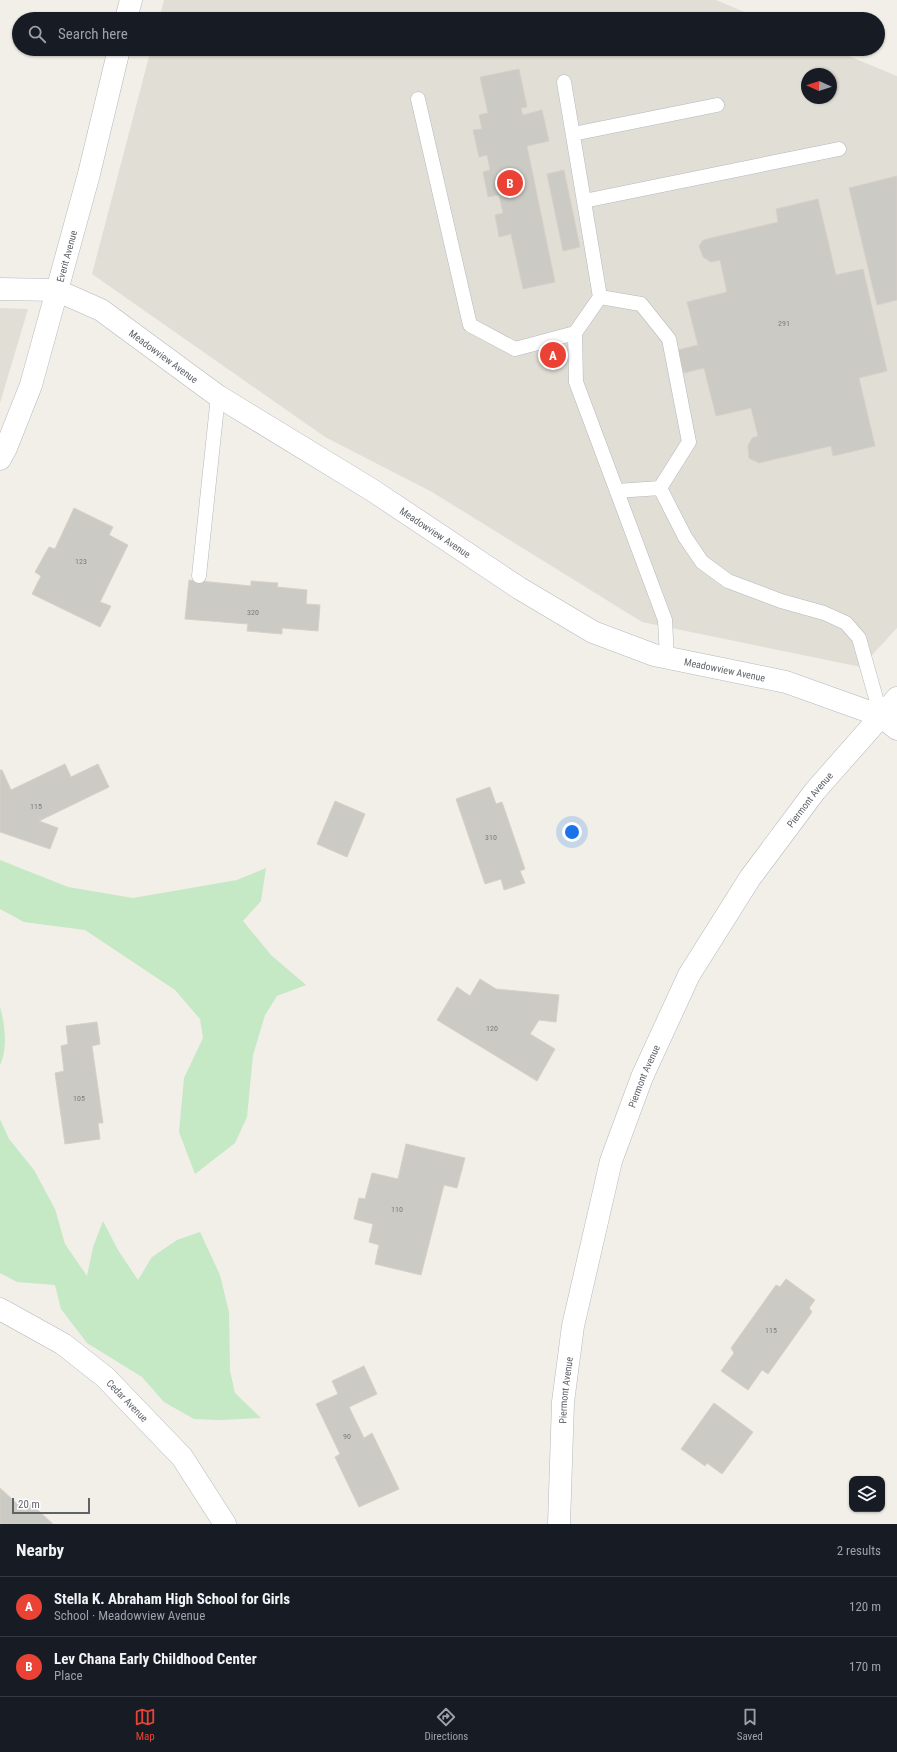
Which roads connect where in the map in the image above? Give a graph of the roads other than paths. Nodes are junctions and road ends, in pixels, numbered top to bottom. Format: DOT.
graph roads {
  1 [pos="131,0"];
  2 [pos="128,12"];
  3 [pos="117,56"];
  4 [pos="564,82"];
  5 [pos="418,100"];
  6 [pos="717,105"];
  7 [pos="573,134"];
  8 [pos="839,149"];
  9 [pos="584,201"];
  10 [pos="0,289"];
  11 [pos="56,290"];
  12 [pos="600,297"];
  13 [pos="575,332"];
  14 [pos="218,396"];
  15 [pos="0,459"];
  16 [pos="660,488"];
  17 [pos="617,491"];
  18 [pos="199,576"];
  19 [pos="667,658"];
  20 [pos="897,698"];
  21 [pos="889,722"];
  22 [pos="0,1309"];
  23 [pos="225,1524"];
  24 [pos="559,1524"];
  1 -- 2 [label="street"];
  3 -- 11 [label="street, Everit Avenue"];
  4 -- 7 [label="lane"];
  5 -- 13 [label="lane"];
  6 -- 7 [label="lane"];
  7 -- 9 [label="lane"];
  8 -- 9 [label="lane"];
  9 -- 12 [label="lane"];
  10 -- 11 [label="street, Meadowview Avenue"];
  11 -- 14 [label="street, Meadowview Avenue"];
  11 -- 15 [label="street, Everit Avenue"];
  12 -- 13 [label="lane"];
  12 -- 16 [label="lane"];
  13 -- 17 [label="lane"];
  14 -- 18 [label="lane"];
  14 -- 19 [label="street, Meadowview Avenue"];
  16 -- 17 [label="lane"];
  16 -- 21 [label="lane"];
  17 -- 19 [label="lane"];
  19 -- 21 [label="street, Meadowview Avenue"];
  20 -- 21 [label="street, Piermont Avenue"];
  21 -- 24 [label="street, Piermont Avenue"];
  22 -- 23 [label="street, Cedar Avenue"];
}
